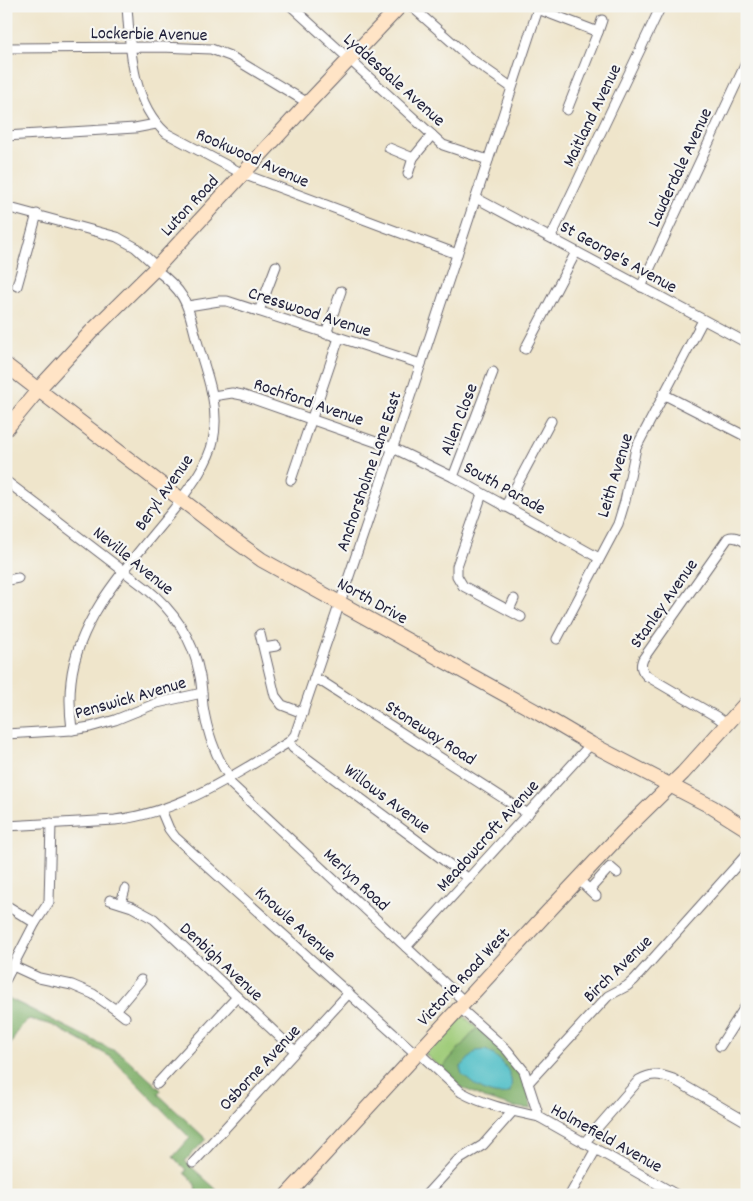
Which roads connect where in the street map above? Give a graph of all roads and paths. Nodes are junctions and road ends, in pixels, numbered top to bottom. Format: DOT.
graph roads {
  1 [pos="127,6"];
  2 [pos="291,6"];
  3 [pos="400,6"];
  4 [pos="411,6"];
  5 [pos="661,6"];
  6 [pos="538,8"];
  7 [pos="602,20"];
  8 [pos="598,32"];
  9 [pos="131,47"];
  10 [pos="6,48"];
  11 [pos="350,59"];
  12 [pos="747,61"];
  13 [pos="512,87"];
  14 [pos="308,103"];
  15 [pos="567,110"];
  16 [pos="156,124"];
  17 [pos="432,135"];
  18 [pos="6,136"];
  19 [pos="389,148"];
  20 [pos="413,158"];
  21 [pos="488,160"];
  22 [pos="243,174"];
  23 [pos="408,174"];
  24 [pos="476,198"];
  25 [pos="6,207"];
  26 [pos="37,214"];
  27 [pos="551,237"];
  28 [pos="576,252"];
  29 [pos="457,254"];
  30 [pos="276,266"];
  31 [pos="156,268"];
  32 [pos="17,286"];
  33 [pos="641,287"];
  34 [pos="340,291"];
  35 [pos="188,306"];
  36 [pos="259,311"];
  37 [pos="703,320"];
  38 [pos="326,334"];
  39 [pos="339,338"];
  40 [pos="746,341"];
  41 [pos="525,349"];
  42 [pos="421,364"];
  43 [pos="6,365"];
  44 [pos="493,372"];
  45 [pos="38,390"];
  46 [pos="663,394"];
  47 [pos="213,396"];
  48 [pos="312,419"];
  49 [pos="551,421"];
  50 [pos="6,429"];
  51 [pos="747,437"];
  52 [pos="393,448"];
  53 [pos="453,477"];
  54 [pos="290,480"];
  55 [pos="6,481"];
  56 [pos="482,494"];
  57 [pos="181,500"];
  58 [pos="505,507"];
  59 [pos="747,543"];
  60 [pos="599,558"];
  61 [pos="124,572"];
  62 [pos="18,578"];
  63 [pos="7,580"];
  64 [pos="514,598"];
  65 [pos="340,604"];
  66 [pos="509,610"];
  67 [pos="521,617"];
  68 [pos="260,634"];
  69 [pos="556,639"];
  70 [pos="276,646"];
  71 [pos="264,648"];
  72 [pos="314,679"];
  73 [pos="747,691"];
  74 [pos="202,693"];
  75 [pos="747,702"];
  76 [pos="303,712"];
  77 [pos="723,722"];
  78 [pos="72,730"];
  79 [pos="6,734"];
  80 [pos="289,742"];
  81 [pos="591,744"];
  82 [pos="229,778"];
  83 [pos="668,785"];
  84 [pos="161,810"];
  85 [pos="528,814"];
  86 [pos="51,823"];
  87 [pos="6,826"];
  88 [pos="747,829"];
  89 [pos="747,854"];
  90 [pos="616,873"];
  91 [pos="469,879"];
  92 [pos="578,879"];
  93 [pos="125,888"];
  94 [pos="110,900"];
  95 [pos="121,903"];
  96 [pos="9,907"];
  97 [pos="35,923"];
  98 [pos="406,947"];
  99 [pos="13,966"];
  100 [pos="6,979"];
  101 [pos="142,980"];
  102 [pos="349,993"];
  103 [pos="238,997"];
  104 [pos="747,1004"];
  105 [pos="462,1005"];
  106 [pos="116,1010"];
  107 [pos="125,1017"];
  108 [pos="720,1046"];
  109 [pos="296,1051"];
  110 [pos="417,1053"];
  111 [pos="528,1083"];
  112 [pos="157,1084"];
  113 [pos="514,1111"];
  114 [pos="539,1117"];
  115 [pos="747,1122"];
  116 [pos="584,1142"];
  117 [pos="596,1149"];
  118 [pos="193,1163"];
  119 [pos="287,1195"];
  120 [pos="426,1195"];
  121 [pos="570,1195"];
  122 [pos="677,1195"];
  1 -- 9 [label="street, Rookwood Avenue"];
  2 -- 11 [label="street, Lyddesdale Avenue"];
  3 -- 11 [label="street, Luton Road"];
  4 -- 13 [label="street"];
  5 -- 27 [label="street, Maitland Avenue"];
  6 -- 8 [label="street"];
  6 -- 13 [label="street, Anchorsholme Lane East"];
  7 -- 8 [label="street"];
  8 -- 15 [label="street"];
  9 -- 10 [label="street, Lockerbie Avenue"];
  9 -- 14 [label="street, Lockerbie Avenue"];
  9 -- 16 [label="street, Rookwood Avenue"];
  11 -- 14 [label="street, Luton Road"];
  11 -- 17 [label="street, Lyddesdale Avenue"];
  12 -- 33 [label="street, Lauderdale Avenue"];
  13 -- 21 [label="street, Anchorsholme Lane East"];
  14 -- 22 [label="street, Luton Road"];
  16 -- 18 [label="street"];
  16 -- 22 [label="street, Rookwood Avenue"];
  17 -- 20 [label="street"];
  17 -- 21 [label="street, Lyddesdale Avenue"];
  19 -- 20 [label="street"];
  20 -- 23 [label="street"];
  21 -- 24 [label="street, Anchorsholme Lane East"];
  22 -- 29 [label="street, Rookwood Avenue"];
  22 -- 31 [label="street, Luton Road"];
  24 -- 27 [label="street, St George's Avenue"];
  24 -- 29 [label="street, Anchorsholme Lane East"];
  25 -- 26 [label="street, Beryl Avenue"];
  26 -- 31 [label="street, Beryl Avenue"];
  26 -- 32 [label="street"];
  27 -- 28 [label="street, St George's Avenue"];
  28 -- 33 [label="street, St George's Avenue"];
  28 -- 41 [label="street"];
  29 -- 42 [label="street, Anchorsholme Lane East"];
  30 -- 36 [label="street"];
  31 -- 35 [label="street, Beryl Avenue"];
  31 -- 45 [label="street, Luton Road"];
  33 -- 37 [label="street, St George's Avenue"];
  34 -- 38 [label="street"];
  35 -- 36 [label="street, Cresswood Avenue"];
  35 -- 47 [label="street, Beryl Avenue"];
  36 -- 38 [label="street, Cresswood Avenue"];
  37 -- 40 [label="street, St George's Avenue"];
  37 -- 46 [label="street, Leith Avenue"];
  38 -- 39 [label="street, Cresswood Avenue"];
  39 -- 42 [label="street, Cresswood Avenue"];
  39 -- 48 [label="street"];
  42 -- 52 [label="street, Anchorsholme Lane East"];
  43 -- 45 [label="street, North Drive"];
  44 -- 53 [label="street, Allen Close"];
  45 -- 50 [label="street, Luton Road"];
  45 -- 57 [label="street, North Drive"];
  46 -- 51 [label="street"];
  46 -- 60 [label="street, Leith Avenue"];
  47 -- 48 [label="street, Rochford Avenue"];
  47 -- 57 [label="street, Beryl Avenue"];
  48 -- 52 [label="street, Rochford Avenue"];
  48 -- 54 [label="street"];
  49 -- 58 [label="street"];
  52 -- 53 [label="street, South Parade"];
  52 -- 65 [label="street, Anchorsholme Lane East"];
  53 -- 56 [label="street, South Parade"];
  55 -- 61 [label="street, Neville Avenue"];
  56 -- 58 [label="street, South Parade"];
  56 -- 66 [label="street"];
  57 -- 61 [label="street, Beryl Avenue"];
  57 -- 65 [label="street, North Drive"];
  58 -- 60 [label="street, South Parade"];
  59 -- 77 [label="street, Stanley Avenue"];
  60 -- 69 [label="street, Leith Avenue"];
  61 -- 74 [label="street, Neville Avenue"];
  61 -- 78 [label="street, Beryl Avenue"];
  62 -- 63 [label="street"];
  64 -- 66 [label="street"];
  65 -- 72 [label="street, Anchorsholme Lane East"];
  65 -- 81 [label="street, North Drive"];
  66 -- 67 [label="street"];
  68 -- 71 [label="street"];
  70 -- 71 [label="street"];
  71 -- 76 [label="street"];
  72 -- 76 [label="street, Anchorsholme Lane East"];
  72 -- 85 [label="street, Stoneway Road"];
  73 -- 77 [label="street, Victoria Road West"];
  74 -- 78 [label="street, Penswick Avenue"];
  74 -- 82 [label="street, Neville Avenue"];
  75 -- 77 [label="street, Victoria Road West"];
  76 -- 80 [label="street, Anchorsholme Lane East"];
  77 -- 83 [label="street, Victoria Road West"];
  78 -- 79 [label="street, Penswick Avenue"];
  80 -- 82 [label="street"];
  80 -- 91 [label="street, Willows Avenue"];
  81 -- 83 [label="street, North Drive"];
  81 -- 85 [label="street, Meadowcroft Avenue"];
  82 -- 84 [label="street"];
  82 -- 98 [label="street, Merlyn Road"];
  83 -- 88 [label="street, North Drive"];
  83 -- 92 [label="street, Victoria Road West"];
  84 -- 86 [label="street"];
  84 -- 102 [label="street, Knowle Avenue"];
  85 -- 91 [label="street, Meadowcroft Avenue"];
  86 -- 87 [label="street"];
  86 -- 97 [label="street"];
  89 -- 111 [label="street, Birch Avenue"];
  90 -- 92 [label="street"];
  91 -- 98 [label="street, Meadowcroft Avenue"];
  92 -- 105 [label="street, Victoria Road West"];
  93 -- 95 [label="street"];
  94 -- 95 [label="street, Denbigh Avenue"];
  95 -- 103 [label="street, Denbigh Avenue"];
  96 -- 97 [label="street"];
  97 -- 99 [label="street"];
  98 -- 105 [label="street, Merlyn Road"];
  99 -- 100 [label="street"];
  99 -- 106 [label="street"];
  101 -- 106 [label="street"];
  102 -- 109 [label="street, Osborne Avenue"];
  102 -- 110 [label="street, Knowle Avenue"];
  103 -- 109 [label="street, Denbigh Avenue"];
  103 -- 112 [label="street"];
  104 -- 108 [label="street"];
  105 -- 110 [label="street, Victoria Road West"];
  105 -- 111 [label="street, Merlyn Road"];
  106 -- 107 [label="street"];
  109 -- 118 [label="street, Osborne Avenue"];
  110 -- 113 [label="street, Holmefield Avenue"];
  110 -- 119 [label="street, Victoria Road West"];
  111 -- 114 [label="street, Merlyn Road"];
  113 -- 114 [label="street, Holmefield Avenue"];
  113 -- 120 [label="street"];
  114 -- 116 [label="street, Holmefield Avenue"];
  115 -- 116 [label="street"];
  116 -- 117 [label="street, Holmefield Avenue"];
  117 -- 121 [label="street"];
  117 -- 122 [label="street, Holmefield Avenue"];
}
